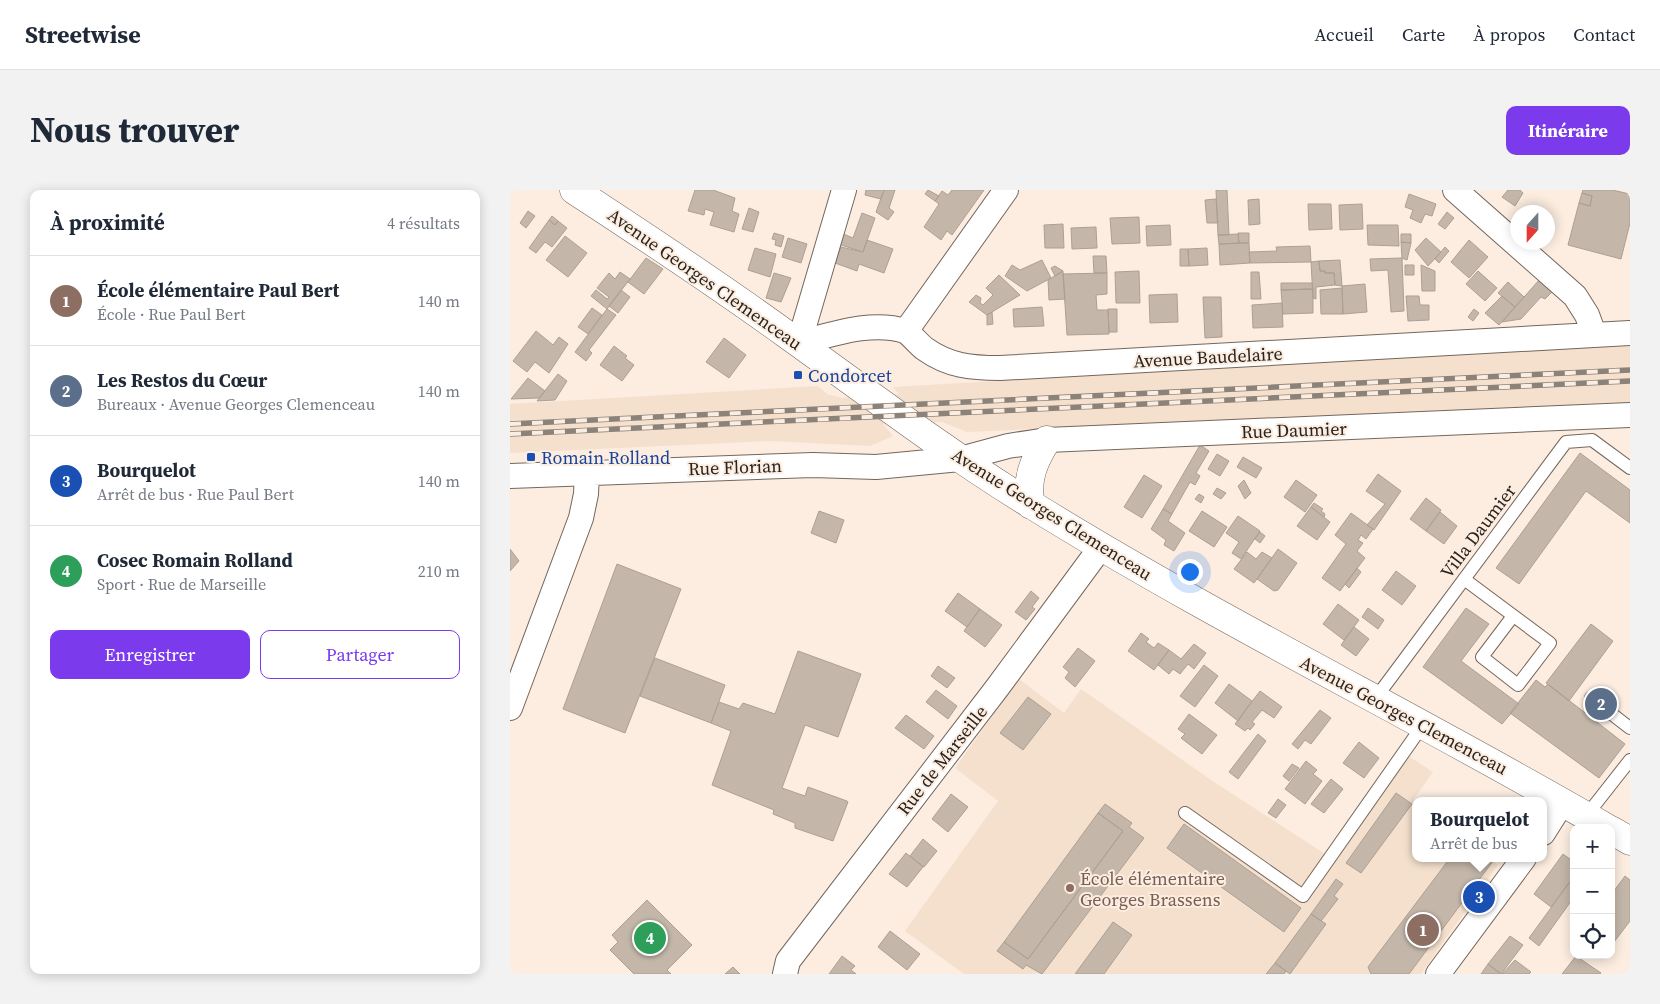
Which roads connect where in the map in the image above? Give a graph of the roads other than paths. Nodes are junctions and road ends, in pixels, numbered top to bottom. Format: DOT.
graph roads {
  1 [pos="574,190"];
  2 [pos="844,190"];
  3 [pos="1006,190"];
  4 [pos="1455,190"];
  5 [pos="906,332"];
  6 [pos="1630,333"];
  7 [pos="1594,334"];
  8 [pos="799,343"];
  9 [pos="1630,415"];
  10 [pos="1047,440"];
  11 [pos="960,459"];
  12 [pos="1630,468"];
  13 [pos="586,472"];
  14 [pos="510,476"];
  15 [pos="1031,505"];
  16 [pos="1101,547"];
  17 [pos="1464,579"];
  18 [pos="1513,616"];
  19 [pos="1591,698"];
  20 [pos="1375,699"];
  21 [pos="510,708"];
  22 [pos="1423,726"];
  23 [pos="1630,728"];
  24 [pos="1630,760"];
  25 [pos="1562,802"];
  26 [pos="1185,813"];
  27 [pos="1596,822"];
  28 [pos="1547,826"];
  29 [pos="1615,832"];
  30 [pos="1630,841"];
  31 [pos="1521,862"];
  32 [pos="785,974"];
  33 [pos="1438,974"];
  1 -- 8 [label="main road, Avenue Georges Clemenceau"];
  2 -- 8 [label="street"];
  3 -- 5 [label="street"];
  4 -- 7 [label="street"];
  5 -- 7 [label="street, Avenue Baudelaire"];
  5 -- 8 [label="street"];
  6 -- 7 [label="street, Avenue Baudelaire"];
  8 -- 11 [label="main road, Avenue Georges Clemenceau"];
  9 -- 10 [label="street, Rue Daumier"];
  10 -- 11 [label="street, Rue Daumier"];
  10 -- 15 [label="main road"];
  11 -- 13 [label="street, Rue Florian"];
  11 -- 15 [label="main road, Avenue Georges Clemenceau"];
  12 -- 17 [label="lane, Villa Daumier"];
  13 -- 14 [label="street, Rue Florian"];
  13 -- 21 [label="street"];
  15 -- 16 [label="main road, Avenue Georges Clemenceau"];
  16 -- 20 [label="main road, Avenue Georges Clemenceau"];
  16 -- 32 [label="street, Rue de Marseille"];
  17 -- 18 [label="lane"];
  17 -- 20 [label="lane, Villa Daumier"];
  18 -- 18 [label="lane"];
  19 -- 23 [label="lane"];
  20 -- 22 [label="main road, Avenue Georges Clemenceau"];
  22 -- 25 [label="main road, Avenue Georges Clemenceau"];
  22 -- 26 [label="lane"];
  24 -- 27 [label="lane"];
  25 -- 27 [label="main road, Avenue Georges Clemenceau"];
  25 -- 28 [label="street"];
  29 -- 30 [label="main road"];
  31 -- 33 [label="street"];
}
